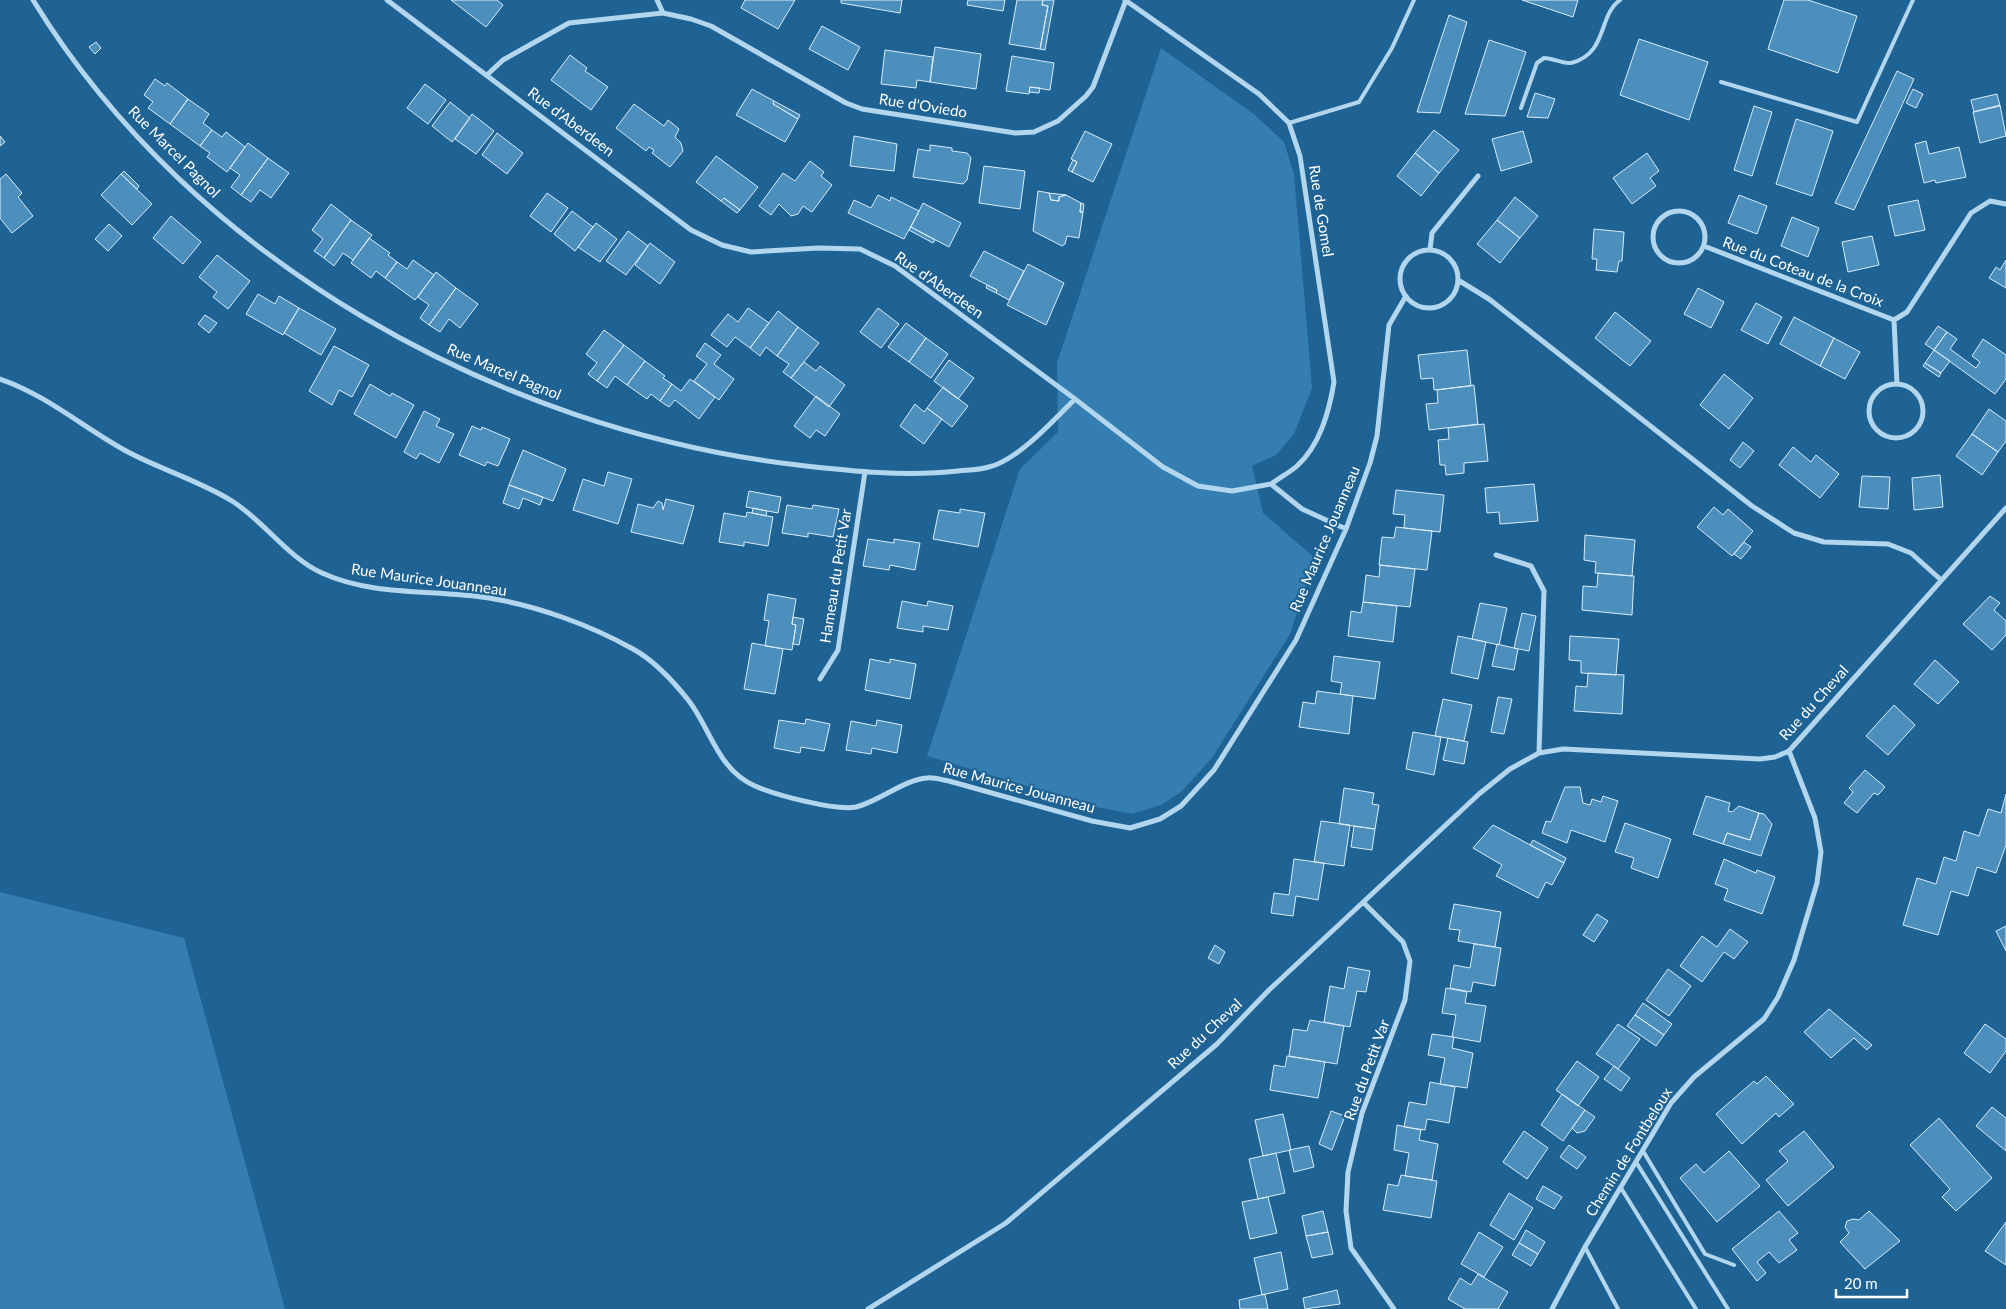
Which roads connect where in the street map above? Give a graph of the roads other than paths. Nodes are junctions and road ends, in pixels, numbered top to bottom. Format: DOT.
graph roads {
  1 [pos="33,0"];
  2 [pos="387,0"];
  3 [pos="657,0"];
  4 [pos="1126,0"];
  5 [pos="1414,0"];
  6 [pos="1620,0"];
  7 [pos="1913,0"];
  8 [pos="663,13"];
  9 [pos="488,74"];
  10 [pos="1721,82"];
  11 [pos="1522,108"];
  12 [pos="1289,123"];
  13 [pos="1478,176"];
  14 [pos="2006,204"];
  15 [pos="1704,246"];
  16 [pos="1430,250"];
  17 [pos="1458,280"];
  18 [pos="1406,296"];
  19 [pos="1894,320"];
  20 [pos="0,379"];
  21 [pos="1897,384"];
  22 [pos="1075,399"];
  23 [pos="865,472"];
  24 [pos="1271,484"];
  25 [pos="2006,508"];
  26 [pos="1346,529"];
  27 [pos="1496,555"];
  28 [pos="1940,579"];
  29 [pos="820,679"];
  30 [pos="1788,751"];
  31 [pos="1539,753"];
  32 [pos="1364,903"];
  33 [pos="1643,1151"];
  34 [pos="1636,1162"];
  35 [pos="1622,1188"];
  36 [pos="1585,1246"];
  37 [pos="1734,1265"];
  38 [pos="868,1309"];
  39 [pos="1394,1309"];
  40 [pos="1552,1309"];
  41 [pos="1618,1309"];
  42 [pos="1696,1309"];
  43 [pos="1728,1309"];
  1 -- 23 [label="street, Rue Marcel Pagnol"];
  2 -- 9 [label="street, Rue d'Aberdeen"];
  3 -- 8 [label="street"];
  4 -- 8 [label="street, Rue d'Oviedo"];
  4 -- 12 [label="street, Rue de Gomel"];
  5 -- 12 [label="lane"];
  6 -- 11 [label="lane"];
  7 -- 10 [label="lane"];
  8 -- 9 [label="street, Rue d'Oviedo"];
  9 -- 22 [label="street, Rue d'Aberdeen"];
  12 -- 24 [label="street, Rue de Gomel"];
  13 -- 16 [label="street"];
  14 -- 19 [label="street, Rue du Coteau de la Croix"];
  15 -- 15 [label="street, Rue du Coteau de la Croix"];
  15 -- 19 [label="street, Rue du Coteau de la Croix"];
  16 -- 17 [label="street"];
  16 -- 18 [label="street"];
  17 -- 18 [label="street"];
  17 -- 28 [label="street"];
  18 -- 26 [label="street, Rue Maurice Jouanneau"];
  19 -- 21 [label="street, Rue du Coteau de la Croix"];
  20 -- 26 [label="street, Rue Maurice Jouanneau"];
  21 -- 21 [label="street"];
  22 -- 23 [label="street, Rue Marcel Pagnol"];
  22 -- 24 [label="street, Rue d'Aberdeen"];
  23 -- 29 [label="street, Hameau du Petit Var"];
  24 -- 26 [label="street"];
  25 -- 28 [label="street, Rue du Cheval"];
  27 -- 31 [label="street"];
  28 -- 30 [label="street, Rue du Cheval"];
  30 -- 31 [label="street, Rue du Cheval"];
  30 -- 33 [label="street, Chemin de Fontbeloux"];
  31 -- 32 [label="street, Rue du Cheval"];
  32 -- 38 [label="street, Rue du Cheval"];
  32 -- 39 [label="street, Rue du Petit Var"];
  33 -- 34 [label="street, Chemin de Fontbeloux"];
  33 -- 37 [label="lane"];
  34 -- 35 [label="street, Chemin de Fontbeloux"];
  34 -- 43 [label="lane"];
  35 -- 36 [label="street, Chemin de Fontbeloux"];
  35 -- 42 [label="lane"];
  36 -- 40 [label="street, Chemin de Fontbeloux"];
  36 -- 41 [label="lane"];
}
